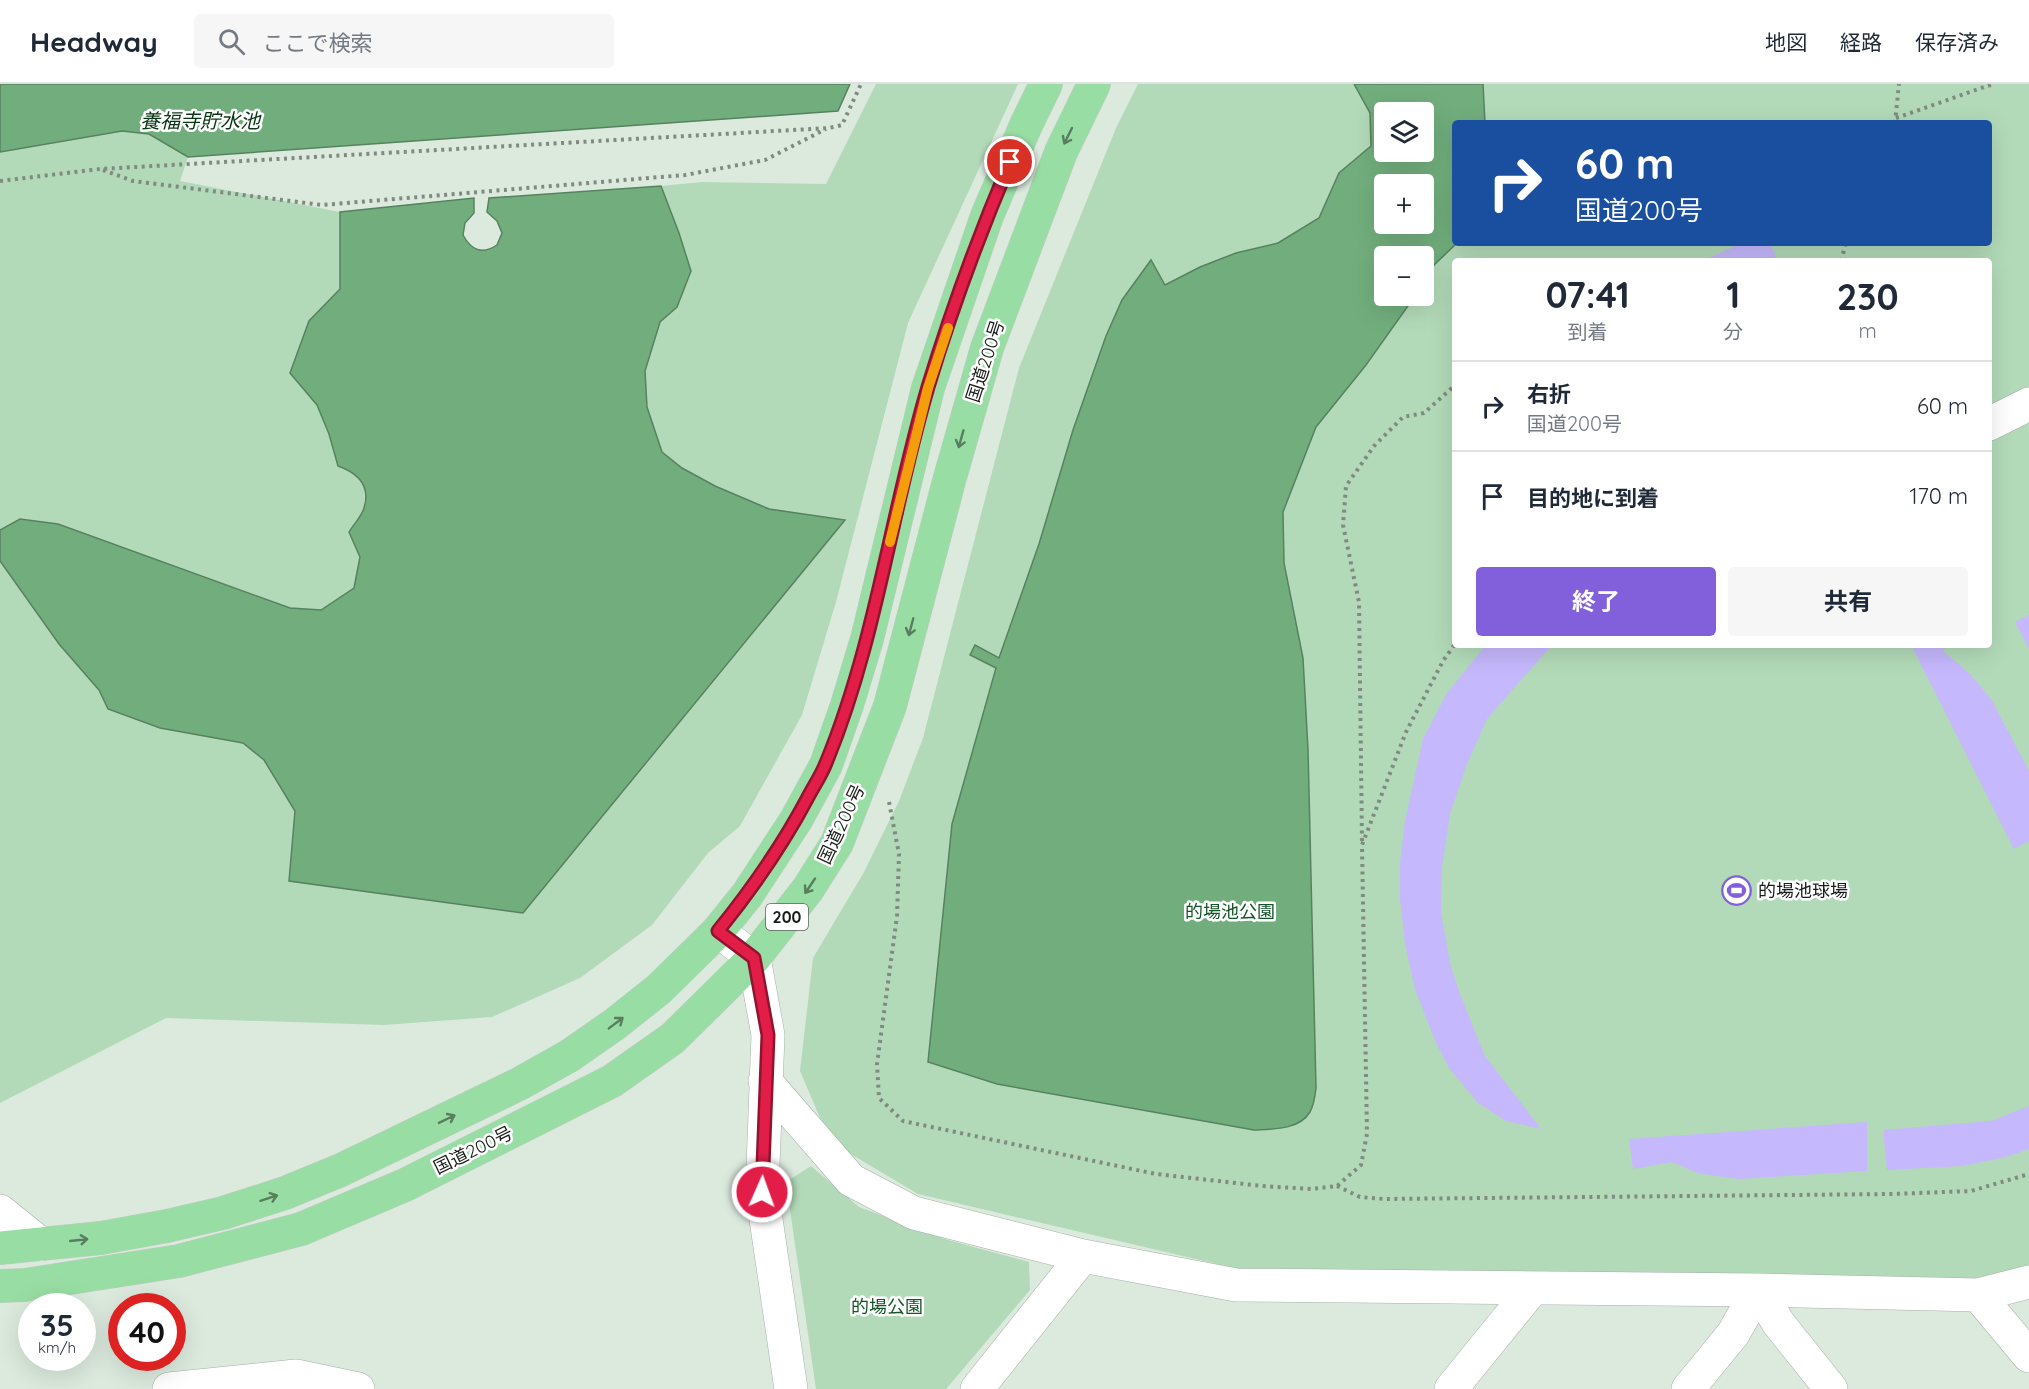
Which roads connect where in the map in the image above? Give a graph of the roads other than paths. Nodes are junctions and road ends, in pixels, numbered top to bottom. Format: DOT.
graph roads {
  1 [pos="1046,84"];
  2 [pos="1094,84"];
  3 [pos="2029,404"];
  4 [pos="1992,422"];
  5 [pos="718,931"];
  6 [pos="754,958"];
  7 [pos="765,1081"];
  8 [pos="0,1211"];
  9 [pos="41,1244"];
  10 [pos="0,1248"];
  11 [pos="1083,1256"];
  12 [pos="2029,1281"];
  13 [pos="0,1286"];
  14 [pos="1533,1288"];
  15 [pos="1758,1290"];
  16 [pos="1977,1295"];
  17 [pos="2029,1356"];
  18 [pos="989,1386"];
  19 [pos="169,1389"];
  20 [pos="358,1389"];
  21 [pos="790,1389"];
  22 [pos="1451,1389"];
  23 [pos="1688,1389"];
  24 [pos="1831,1389"];
  1 -- 5 [label="highway, 200"];
  2 -- 6 [label="highway, 国道200号 / 200, one-way"];
  3 -- 4 [label="street"];
  5 -- 6 [label="street"];
  9 -- 5 [label="highway, 200, one-way"];
  6 -- 7 [label="street"];
  6 -- 13 [label="highway, 国道200号 / 200"];
  7 -- 11 [label="street"];
  7 -- 21 [label="street"];
  8 -- 9 [label="street"];
  9 -- 10 [label="highway, 200"];
  11 -- 14 [label="street"];
  11 -- 18 [label="street"];
  12 -- 16 [label="street"];
  14 -- 15 [label="street"];
  14 -- 22 [label="street"];
  15 -- 16 [label="street"];
  15 -- 23 [label="street"];
  15 -- 24 [label="street"];
  16 -- 17 [label="street"];
  19 -- 20 [label="street"];
}
